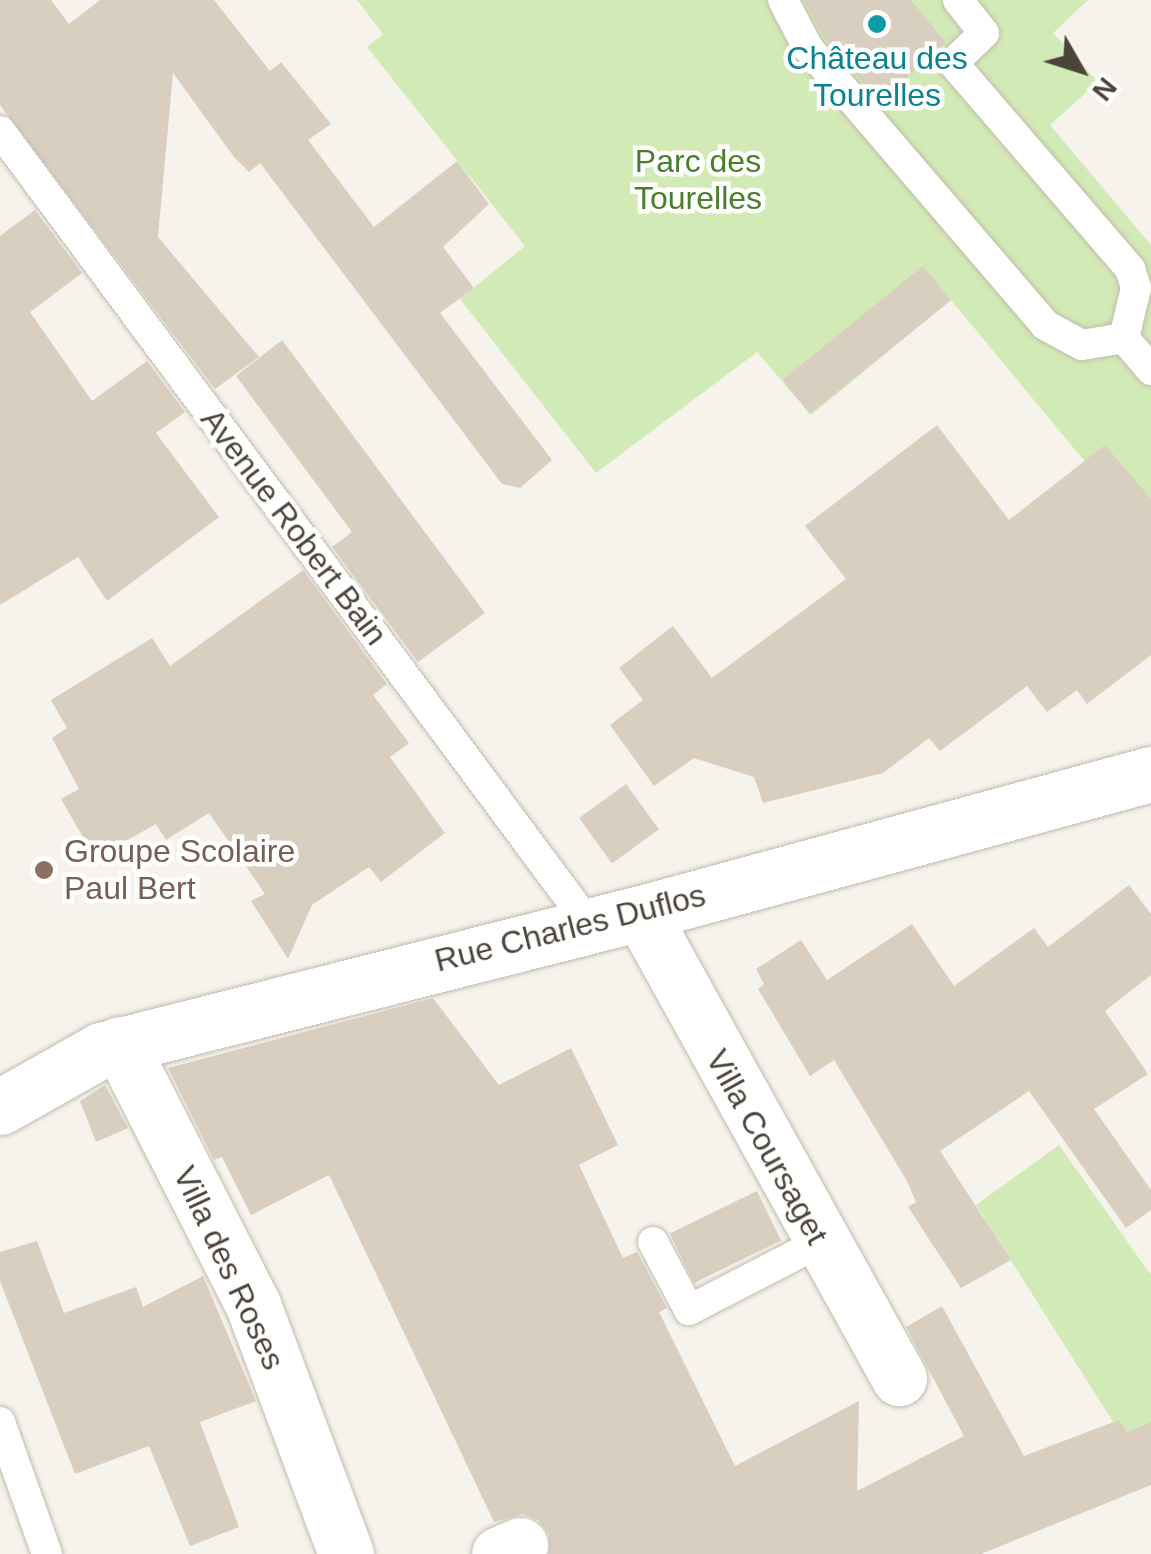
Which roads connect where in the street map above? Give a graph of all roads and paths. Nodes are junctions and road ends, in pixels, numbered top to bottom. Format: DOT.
graph roads {
  1 [pos="783,0"];
  2 [pos="958,0"];
  3 [pos="0,131"];
  4 [pos="1124,338"];
  5 [pos="1151,370"];
  6 [pos="1151,774"];
  7 [pos="614,918"];
  8 [pos="120,1044"];
  9 [pos="0,1107"];
  10 [pos="653,1242"];
  11 [pos="819,1243"];
  12 [pos="900,1378"];
  13 [pos="0,1422"];
  14 [pos="47,1554"];
  15 [pos="346,1554"];
  1 -- 4 [label="lane"];
  2 -- 4 [label="lane"];
  3 -- 7 [label="lane, Avenue Robert Bain"];
  4 -- 5 [label="lane"];
  6 -- 7 [label="street, Rue Charles Duflos"];
  7 -- 8 [label="street, Rue Charles Duflos"];
  7 -- 11 [label="street, Villa Coursaget"];
  8 -- 9 [label="street, Rue Charles Duflos"];
  8 -- 15 [label="street, Villa des Roses"];
  10 -- 11 [label="lane"];
  11 -- 12 [label="street, Villa Coursaget"];
  13 -- 14 [label="lane"];
}
